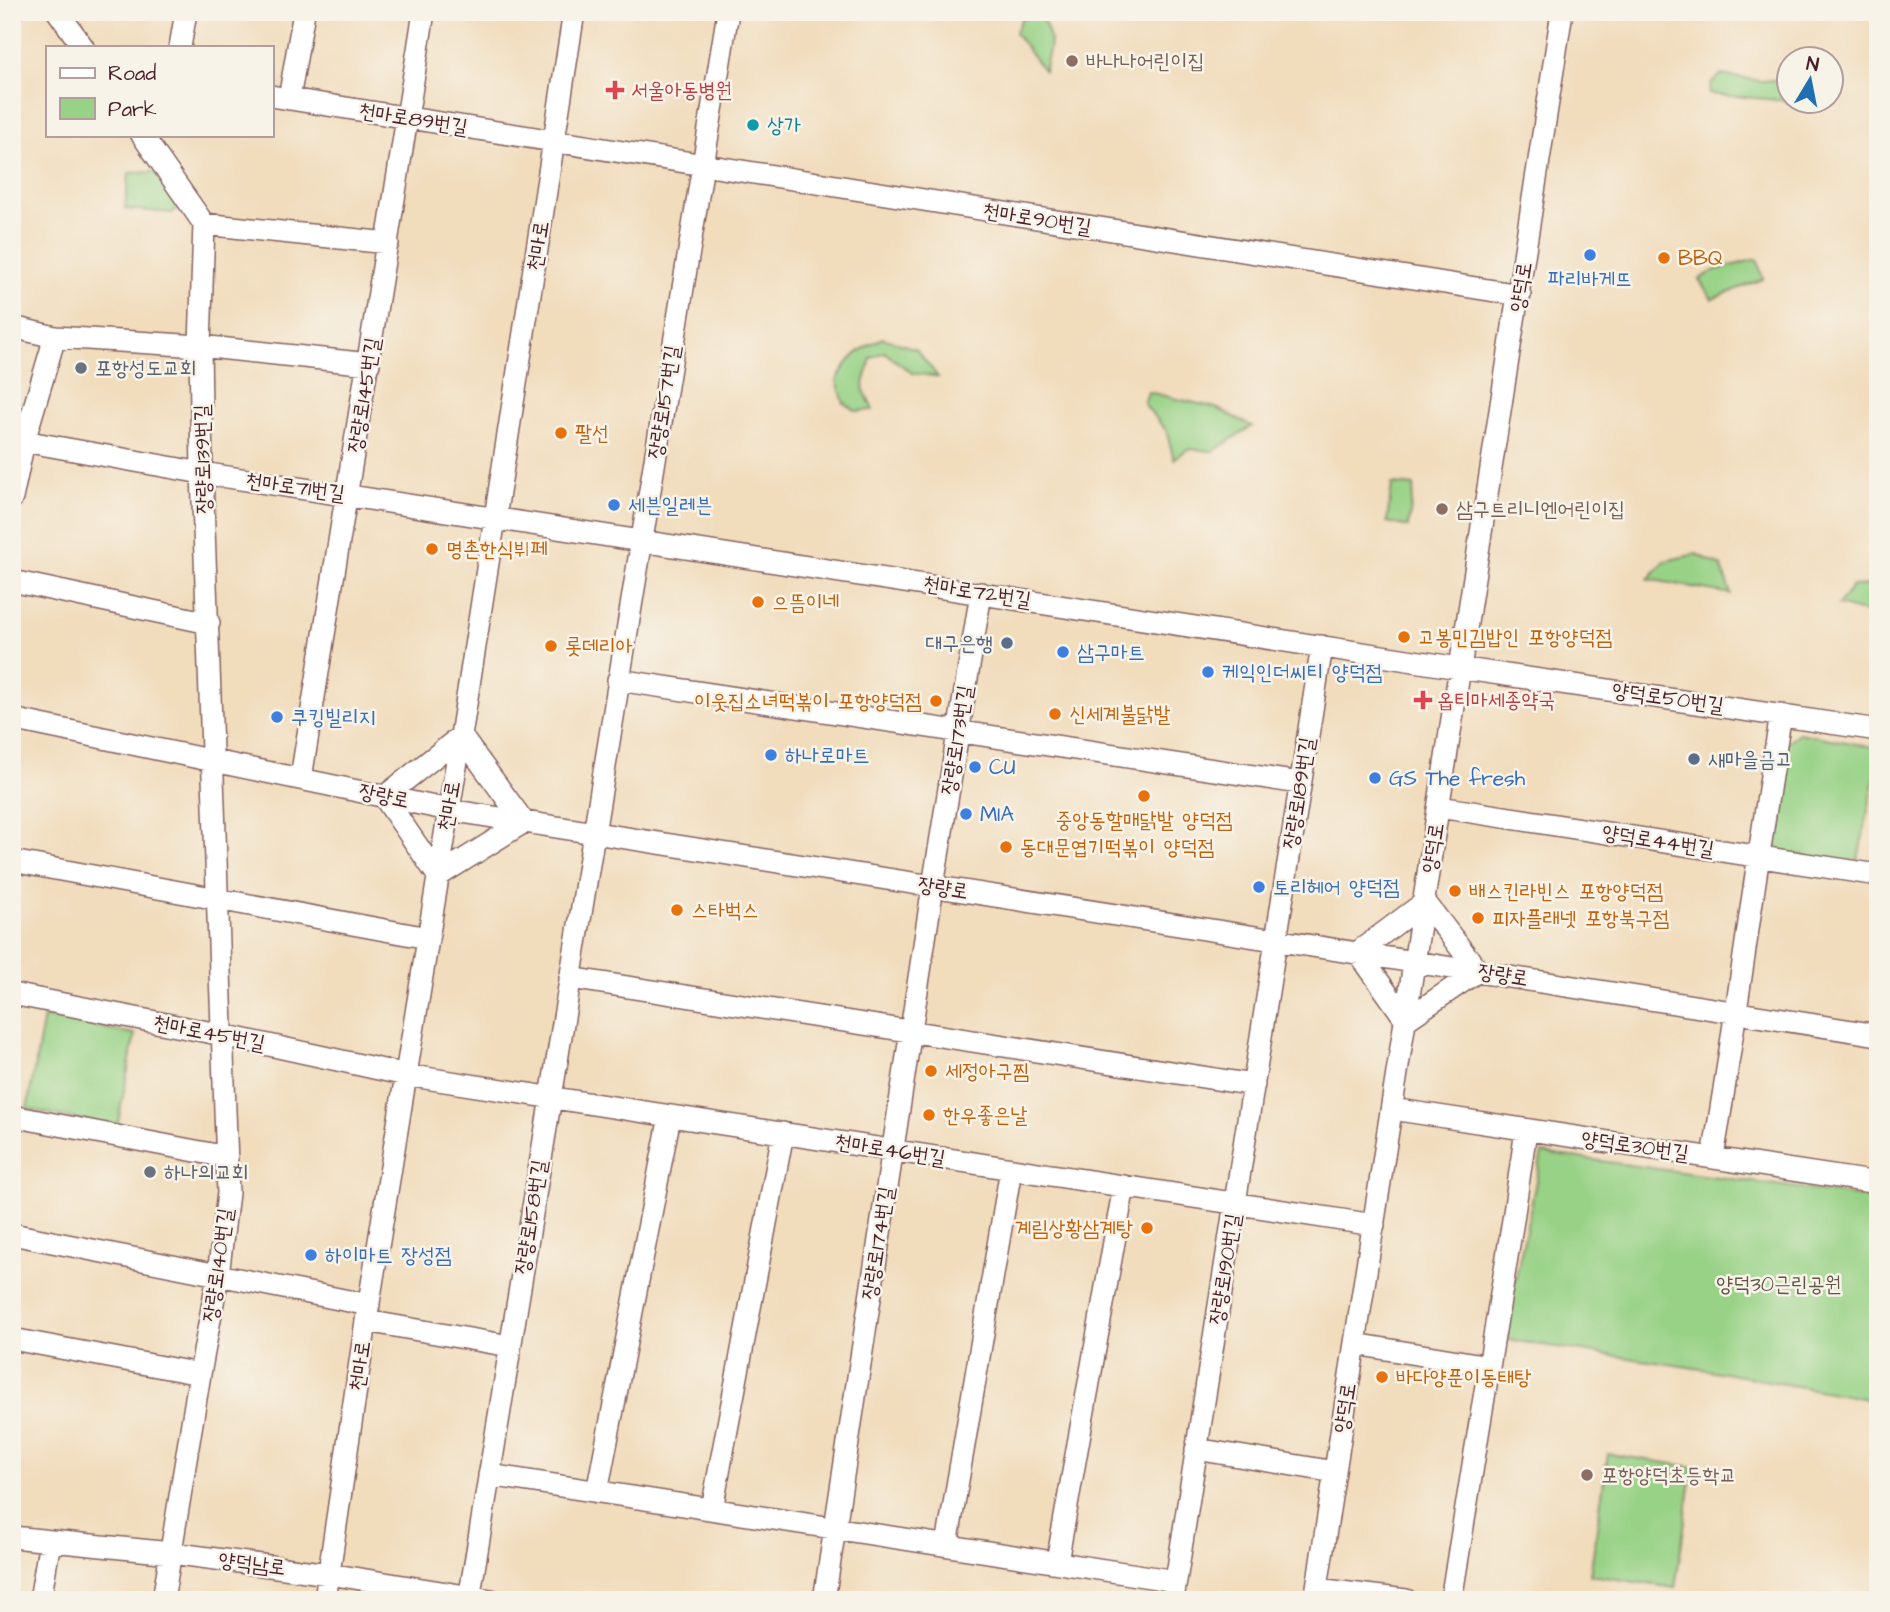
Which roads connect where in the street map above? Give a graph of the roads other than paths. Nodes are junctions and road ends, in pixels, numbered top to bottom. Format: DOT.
graph roads {
  1 [pos="58,12"];
  2 [pos="186,12"];
  3 [pos="304,12"];
  4 [pos="424,12"];
  5 [pos="574,12"];
  6 [pos="728,12"];
  7 [pos="1562,12"];
  8 [pos="82,46"];
  9 [pos="180,46"];
  10 [pos="280,98"];
  11 [pos="408,117"];
  12 [pos="143,136"];
  13 [pos="554,142"];
  14 [pos="703,165"];
  15 [pos="204,224"];
  16 [pos="388,243"];
  17 [pos="1520,295"];
  18 [pos="12,327"];
  19 [pos="55,337"];
  20 [pos="200,346"];
  21 [pos="369,364"];
  22 [pos="18,440"];
  23 [pos="202,474"];
  24 [pos="348,495"];
  25 [pos="12,498"];
  26 [pos="495,517"];
  27 [pos="641,540"];
  28 [pos="12,581"];
  29 [pos="981,593"];
  30 [pos="209,623"];
  31 [pos="1322,646"];
  32 [pos="1459,668"];
  33 [pos="618,680"];
  34 [pos="1780,715"];
  35 [pos="12,719"];
  36 [pos="1878,730"];
  37 [pos="958,731"];
  38 [pos="461,736"];
  39 [pos="211,760"];
  40 [pos="301,778"];
  41 [pos="1300,783"];
  42 [pos="384,797"];
  43 [pos="1439,807"];
  44 [pos="449,810"];
  45 [pos="524,822"];
  46 [pos="593,834"];
  47 [pos="1759,857"];
  48 [pos="12,861"];
  49 [pos="1878,875"];
  50 [pos="438,876"];
  51 [pos="933,886"];
  52 [pos="216,897"];
  53 [pos="1425,902"];
  54 [pos="428,937"];
  55 [pos="1276,939"];
  56 [pos="1358,952"];
  57 [pos="1416,961"];
  58 [pos="1478,971"];
  59 [pos="570,978"];
  60 [pos="12,994"];
  61 [pos="1737,1013"];
  62 [pos="1406,1020"];
  63 [pos="910,1032"];
  64 [pos="223,1035"];
  65 [pos="1878,1035"];
  66 [pos="406,1075"];
  67 [pos="1254,1085"];
  68 [pos="551,1097"];
  69 [pos="1392,1109"];
  70 [pos="12,1116"];
  71 [pos="670,1116"];
  72 [pos="1526,1130"];
  73 [pos="783,1133"];
  74 [pos="892,1150"];
  75 [pos="227,1157"];
  76 [pos="1713,1157"];
  77 [pos="1011,1169"];
  78 [pos="1878,1183"];
  79 [pos="1124,1186"];
  80 [pos="1235,1203"];
  81 [pos="1374,1225"];
  82 [pos="12,1234"];
  83 [pos="219,1275"];
  84 [pos="368,1313"];
  85 [pos="12,1339"];
  86 [pos="1355,1344"];
  87 [pos="510,1346"];
  88 [pos="1489,1366"];
  89 [pos="200,1374"];
  90 [pos="1196,1449"];
  91 [pos="1335,1472"];
  92 [pos="489,1475"];
  93 [pos="597,1492"];
  94 [pos="712,1509"];
  95 [pos="835,1528"];
  96 [pos="12,1537"];
  97 [pos="50,1541"];
  98 [pos="947,1545"];
  99 [pos="171,1553"];
  100 [pos="1057,1562"];
  101 [pos="329,1574"];
  102 [pos="1175,1590"];
  103 [pos="1316,1594"];
  104 [pos="470,1598"];
  105 [pos="40,1600"];
  106 [pos="163,1600"];
  107 [pos="325,1600"];
  108 [pos="491,1600"];
  109 [pos="824,1600"];
  110 [pos="1406,1600"];
  111 [pos="1451,1600"];
  1 -- 8 [label="street"];
  2 -- 9 [label="street"];
  3 -- 10 [label="street"];
  4 -- 11 [label="street, 장량로145번길"];
  5 -- 13 [label="street, 천마로"];
  6 -- 14 [label="street, 장량로157번길"];
  7 -- 17 [label="street, 양덕로"];
  10 -- 11 [label="street, 천마로89번길"];
  11 -- 13 [label="street, 천마로89번길"];
  11 -- 16 [label="street, 장량로145번길"];
  12 -- 15 [label="street"];
  13 -- 14 [label="street, 천마로90번길"];
  13 -- 26 [label="street, 천마로"];
  14 -- 17 [label="street, 천마로90번길"];
  14 -- 27 [label="street, 장량로157번길"];
  15 -- 16 [label="street"];
  15 -- 20 [label="street, 장량로139번길"];
  16 -- 21 [label="street, 장량로145번길"];
  17 -- 32 [label="street, 양덕로"];
  18 -- 19 [label="street"];
  19 -- 20 [label="street"];
  19 -- 22 [label="street"];
  20 -- 21 [label="street"];
  20 -- 23 [label="street, 장량로139번길"];
  21 -- 24 [label="street, 장량로145번길"];
  22 -- 23 [label="street, 천마로71번길"];
  22 -- 25 [label="street"];
  23 -- 24 [label="street, 천마로71번길"];
  23 -- 30 [label="street, 장량로139번길"];
  24 -- 26 [label="street, 천마로71번길"];
  24 -- 40 [label="street, 장량로145번길"];
  26 -- 27 [label="street, 천마로72번길"];
  26 -- 38 [label="street, 천마로"];
  27 -- 29 [label="street, 천마로72번길"];
  27 -- 33 [label="street, 장량로157번길"];
  28 -- 30 [label="street"];
  29 -- 31 [label="street, 천마로72번길"];
  29 -- 37 [label="street, 장량로173번길"];
  30 -- 39 [label="street, 장량로139번길"];
  31 -- 32 [label="street, 천마로72번길"];
  31 -- 41 [label="street, 장량로189번길"];
  32 -- 34 [label="street, 양덕로50번길"];
  32 -- 43 [label="street, 양덕로"];
  33 -- 37 [label="street"];
  33 -- 46 [label="street, 장량로157번길"];
  34 -- 36 [label="street, 양덕로50번길"];
  34 -- 47 [label="street"];
  35 -- 39 [label="street, 장량로"];
  37 -- 41 [label="street"];
  37 -- 51 [label="street, 장량로173번길"];
  38 -- 42 [label="street"];
  38 -- 44 [label="street, 천마로"];
  38 -- 45 [label="street"];
  39 -- 40 [label="street, 장량로"];
  39 -- 52 [label="street, 장량로140번길"];
  40 -- 42 [label="street, 장량로"];
  41 -- 55 [label="street, 장량로189번길"];
  42 -- 44 [label="street, 장량로"];
  42 -- 50 [label="street"];
  43 -- 47 [label="street, 양덕로44번길"];
  43 -- 53 [label="street, 양덕로"];
  44 -- 45 [label="street, 장량로"];
  44 -- 50 [label="street, 천마로"];
  45 -- 46 [label="street, 장량로"];
  45 -- 50 [label="street"];
  46 -- 51 [label="street, 장량로"];
  46 -- 59 [label="street, 장량로158번길"];
  47 -- 49 [label="street, 양덕로44번길"];
  47 -- 61 [label="street"];
  48 -- 52 [label="street"];
  50 -- 54 [label="street, 천마로"];
  51 -- 55 [label="street, 장량로"];
  51 -- 63 [label="street, 장량로174번길"];
  52 -- 54 [label="street"];
  52 -- 64 [label="street, 장량로140번길"];
  53 -- 56 [label="street"];
  53 -- 57 [label="street, 양덕로"];
  53 -- 58 [label="street"];
  54 -- 66 [label="street, 천마로"];
  55 -- 56 [label="street, 장량로"];
  55 -- 67 [label="street, 장량로190번길"];
  56 -- 57 [label="street, 장량로"];
  56 -- 62 [label="street"];
  57 -- 58 [label="street, 장량로"];
  57 -- 62 [label="street, 양덕로"];
  58 -- 61 [label="street, 장량로"];
  58 -- 62 [label="street"];
  59 -- 63 [label="street"];
  59 -- 68 [label="street, 장량로158번길"];
  60 -- 64 [label="street, 천마로45번길"];
  61 -- 65 [label="street, 장량로"];
  61 -- 76 [label="street"];
  62 -- 69 [label="street, 양덕로"];
  63 -- 67 [label="street"];
  63 -- 74 [label="street, 장량로174번길"];
  64 -- 66 [label="street, 천마로45번길"];
  64 -- 75 [label="street, 장량로140번길"];
  66 -- 68 [label="street, 천마로46번길"];
  66 -- 84 [label="street, 천마로"];
  67 -- 80 [label="street, 장량로190번길"];
  68 -- 71 [label="street, 천마로46번길"];
  68 -- 87 [label="street, 장량로158번길"];
  69 -- 72 [label="street, 양덕로30번길"];
  69 -- 81 [label="street, 양덕로"];
  70 -- 75 [label="street"];
  71 -- 73 [label="street, 천마로46번길"];
  71 -- 93 [label="street"];
  72 -- 76 [label="street, 양덕로30번길"];
  72 -- 88 [label="street"];
  73 -- 74 [label="street, 천마로46번길"];
  73 -- 94 [label="street"];
  74 -- 77 [label="street, 천마로46번길"];
  74 -- 95 [label="street, 장량로174번길"];
  75 -- 83 [label="street, 장량로140번길"];
  76 -- 78 [label="street, 양덕로30번길"];
  77 -- 79 [label="street, 천마로46번길"];
  77 -- 98 [label="street"];
  79 -- 80 [label="street, 천마로46번길"];
  79 -- 100 [label="street"];
  80 -- 81 [label="street, 천마로46번길"];
  80 -- 90 [label="street, 장량로190번길"];
  81 -- 86 [label="street, 양덕로"];
  82 -- 83 [label="street"];
  83 -- 84 [label="street"];
  83 -- 89 [label="street, 장량로140번길"];
  84 -- 87 [label="street"];
  84 -- 101 [label="street, 천마로"];
  85 -- 89 [label="street"];
  86 -- 88 [label="street"];
  86 -- 91 [label="street, 양덕로"];
  87 -- 92 [label="street, 장량로158번길"];
  88 -- 111 [label="street"];
  89 -- 99 [label="street, 장량로140번길"];
  90 -- 91 [label="street"];
  90 -- 102 [label="street, 장량로190번길"];
  91 -- 103 [label="street, 양덕로"];
  92 -- 93 [label="street"];
  92 -- 104 [label="street, 장량로158번길"];
  93 -- 94 [label="street"];
  94 -- 95 [label="street"];
  95 -- 98 [label="street"];
  95 -- 109 [label="street, 장량로174번길"];
  96 -- 97 [label="street, 양덕남로"];
  97 -- 99 [label="street, 양덕남로"];
  97 -- 105 [label="street"];
  98 -- 100 [label="street"];
  99 -- 101 [label="street, 양덕남로"];
  99 -- 106 [label="street, 장량로140번길"];
  100 -- 102 [label="street"];
  101 -- 104 [label="street, 양덕남로"];
  101 -- 107 [label="street, 천마로"];
  103 -- 110 [label="street"];
  104 -- 108 [label="street, 양덕남로"];
}
